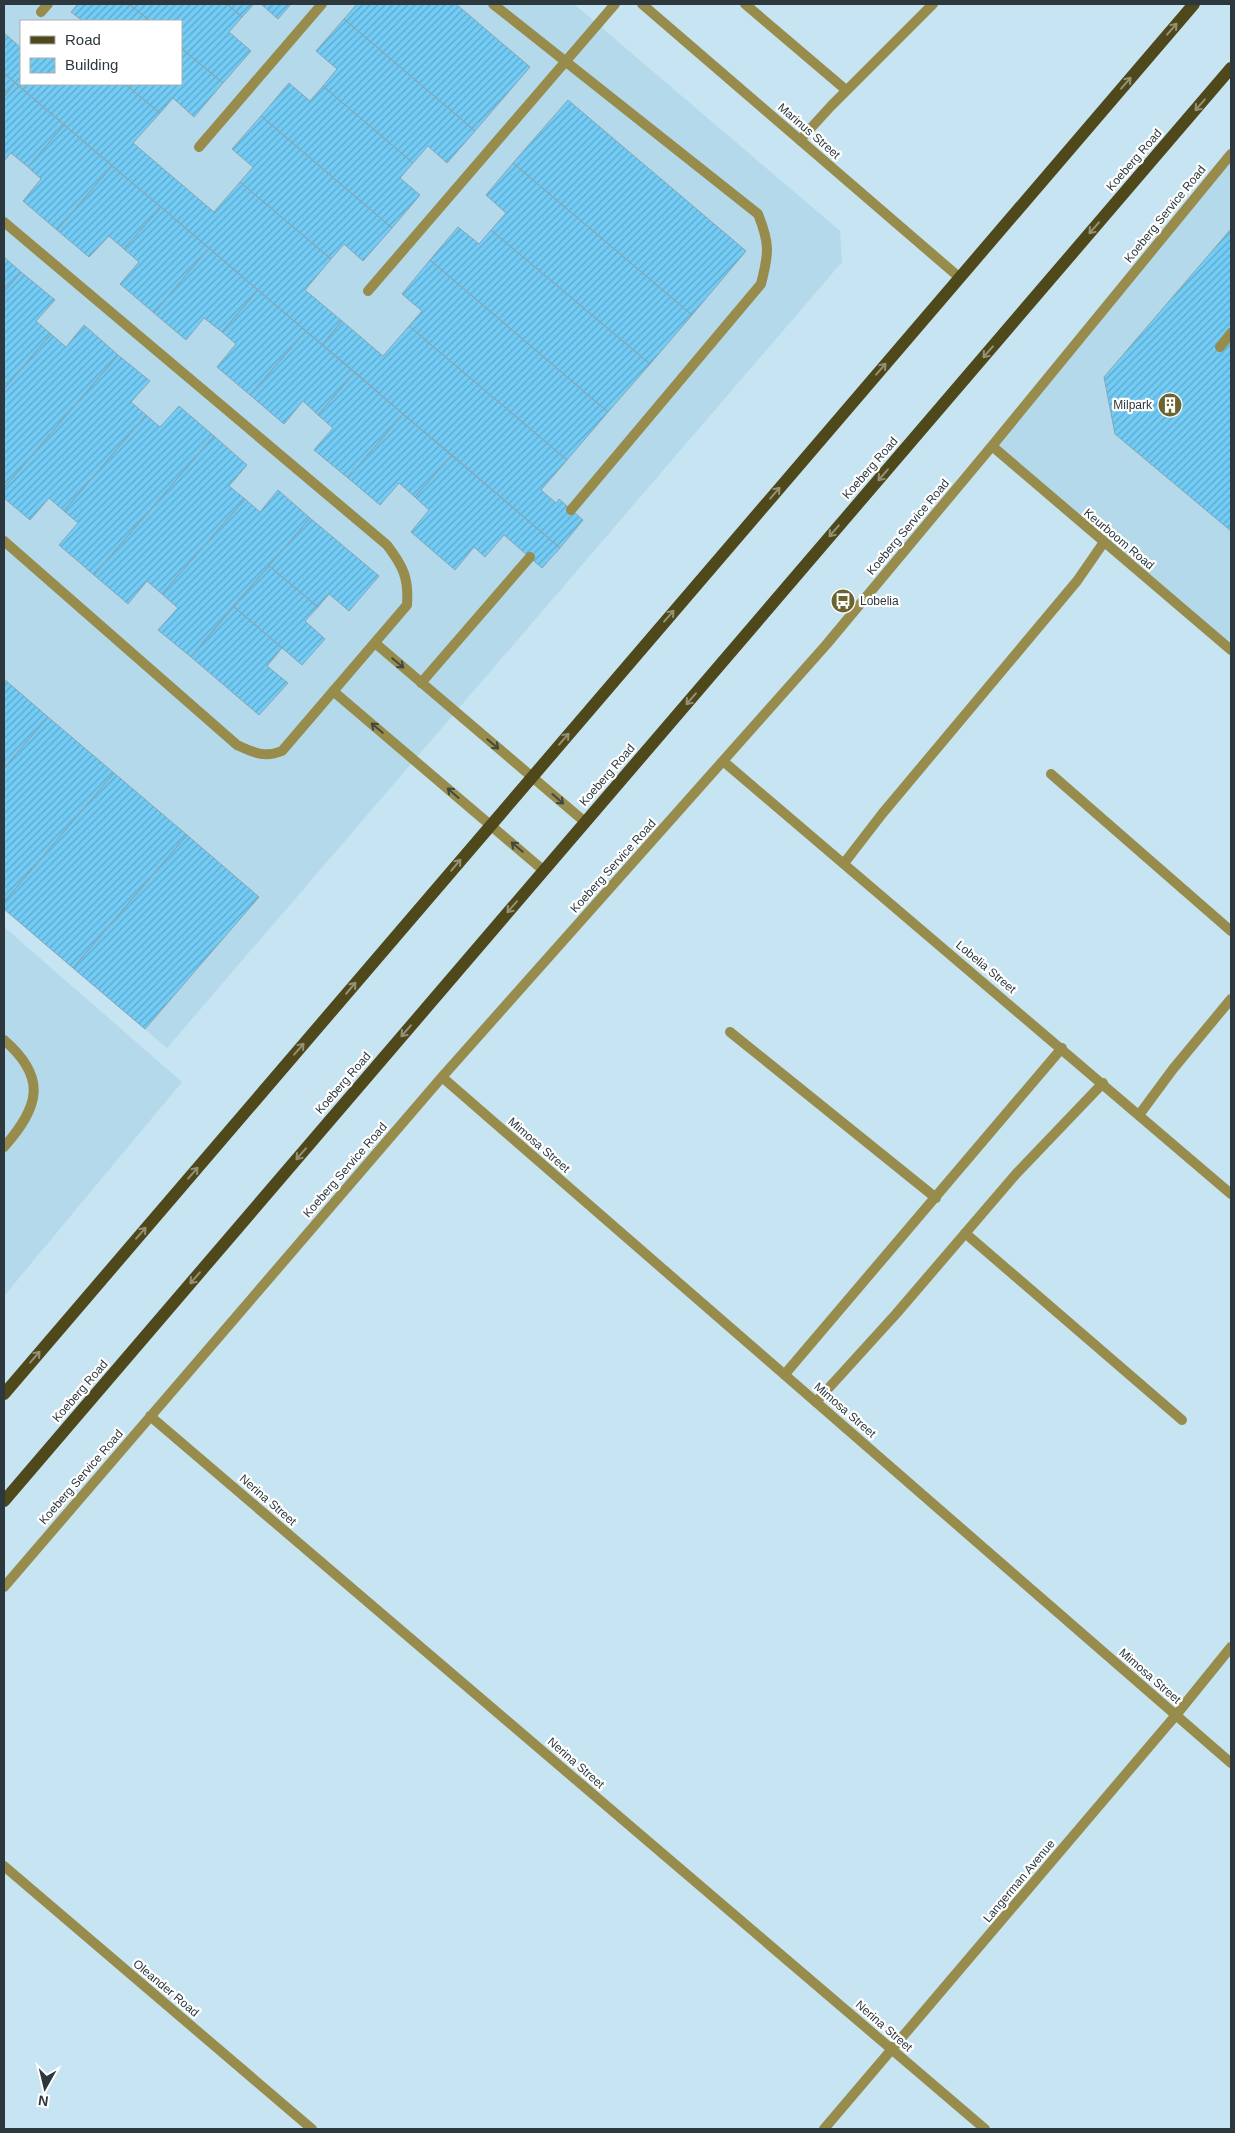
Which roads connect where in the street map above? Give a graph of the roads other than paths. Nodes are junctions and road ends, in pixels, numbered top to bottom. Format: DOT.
graph roads {
  1 [pos="48,4"];
  2 [pos="322,4"];
  3 [pos="493,4"];
  4 [pos="615,4"];
  5 [pos="642,4"];
  6 [pos="744,4"];
  7 [pos="934,4"];
  8 [pos="1194,4"];
  9 [pos="41,12"];
  10 [pos="566,64"];
  11 [pos="1231,68"];
  12 [pos="846,90"];
  13 [pos="800,140"];
  14 [pos="199,147"];
  15 [pos="1231,154"];
  16 [pos="4,222"];
  17 [pos="960,278"];
  18 [pos="368,291"];
  19 [pos="1231,333"];
  20 [pos="1220,347"];
  21 [pos="992,446"];
  22 [pos="571,510"];
  23 [pos="4,541"];
  24 [pos="1104,542"];
  25 [pos="530,557"];
  26 [pos="374,643"];
  27 [pos="1231,650"];
  28 [pos="421,683"];
  29 [pos="333,691"];
  30 [pos="723,761"];
  31 [pos="1051,774"];
  32 [pos="532,776"];
  33 [pos="585,822"];
  34 [pos="490,825"];
  35 [pos="845,862"];
  36 [pos="544,870"];
  37 [pos="1231,931"];
  38 [pos="1231,999"];
  39 [pos="730,1032"];
  40 [pos="4,1040"];
  41 [pos="1062,1048"];
  42 [pos="442,1077"];
  43 [pos="1103,1083"];
  44 [pos="1139,1115"];
  45 [pos="4,1147"];
  46 [pos="1231,1194"];
  47 [pos="936,1198"];
  48 [pos="965,1233"];
  49 [pos="785,1374"];
  50 [pos="4,1394"];
  51 [pos="816,1402"];
  52 [pos="150,1416"];
  53 [pos="1182,1420"];
  54 [pos="4,1502"];
  55 [pos="4,1587"];
  56 [pos="1231,1647"];
  57 [pos="1176,1715"];
  58 [pos="1231,1763"];
  59 [pos="4,1866"];
  60 [pos="892,2050"];
  61 [pos="312,2129"];
  62 [pos="824,2129"];
  63 [pos="985,2129"];
  1 -- 9 [label="street"];
  2 -- 14 [label="street"];
  3 -- 10 [label="street"];
  4 -- 10 [label="street"];
  5 -- 13 [label="street, Marinus Street"];
  6 -- 12 [label="street"];
  7 -- 12 [label="street"];
  17 -- 8 [label="main road, one-way"];
  10 -- 18 [label="street"];
  10 -- 22 [label="street"];
  11 -- 33 [label="main road, Koeberg Road, one-way"];
  12 -- 13 [label="street"];
  13 -- 17 [label="street, Marinus Street"];
  15 -- 21 [label="street, Koeberg Service Road"];
  16 -- 26 [label="street"];
  32 -- 17 [label="main road, one-way"];
  19 -- 20 [label="street"];
  21 -- 24 [label="street, Keurboom Road"];
  21 -- 30 [label="street, Koeberg Service Road"];
  23 -- 29 [label="street"];
  24 -- 27 [label="street, Keurboom Road"];
  24 -- 35 [label="street"];
  25 -- 28 [label="street"];
  26 -- 28 [label="street, one-way"];
  26 -- 29 [label="street"];
  28 -- 32 [label="street, one-way"];
  34 -- 29 [label="street, one-way"];
  30 -- 35 [label="street, Lobelia Street"];
  30 -- 42 [label="street, Koeberg Service Road"];
  31 -- 37 [label="street"];
  32 -- 33 [label="street, one-way"];
  32 -- 34 [label="main road"];
  33 -- 36 [label="main road, Koeberg Road"];
  36 -- 34 [label="street, one-way"];
  50 -- 34 [label="main road, one-way"];
  35 -- 41 [label="street, Lobelia Street"];
  36 -- 54 [label="main road, Koeberg Road, one-way"];
  38 -- 44 [label="street"];
  39 -- 47 [label="street"];
  40 -- 45 [label="street"];
  41 -- 43 [label="street, Lobelia Street"];
  41 -- 47 [label="street"];
  42 -- 49 [label="street, Mimosa Street"];
  42 -- 52 [label="street, Koeberg Service Road"];
  43 -- 44 [label="street, Lobelia Street"];
  43 -- 48 [label="street"];
  44 -- 46 [label="street, Lobelia Street"];
  47 -- 49 [label="street"];
  48 -- 51 [label="street"];
  48 -- 53 [label="street"];
  49 -- 51 [label="street, Mimosa Street"];
  51 -- 57 [label="street, Mimosa Street"];
  52 -- 55 [label="street, Koeberg Service Road"];
  52 -- 60 [label="street, Nerina Street"];
  56 -- 57 [label="street, Langerman Avenue"];
  57 -- 58 [label="street, Mimosa Street"];
  57 -- 60 [label="street, Langerman Avenue"];
  59 -- 61 [label="street, Oleander Road"];
  60 -- 62 [label="street, Langerman Avenue"];
  60 -- 63 [label="street, Nerina Street"];
}
